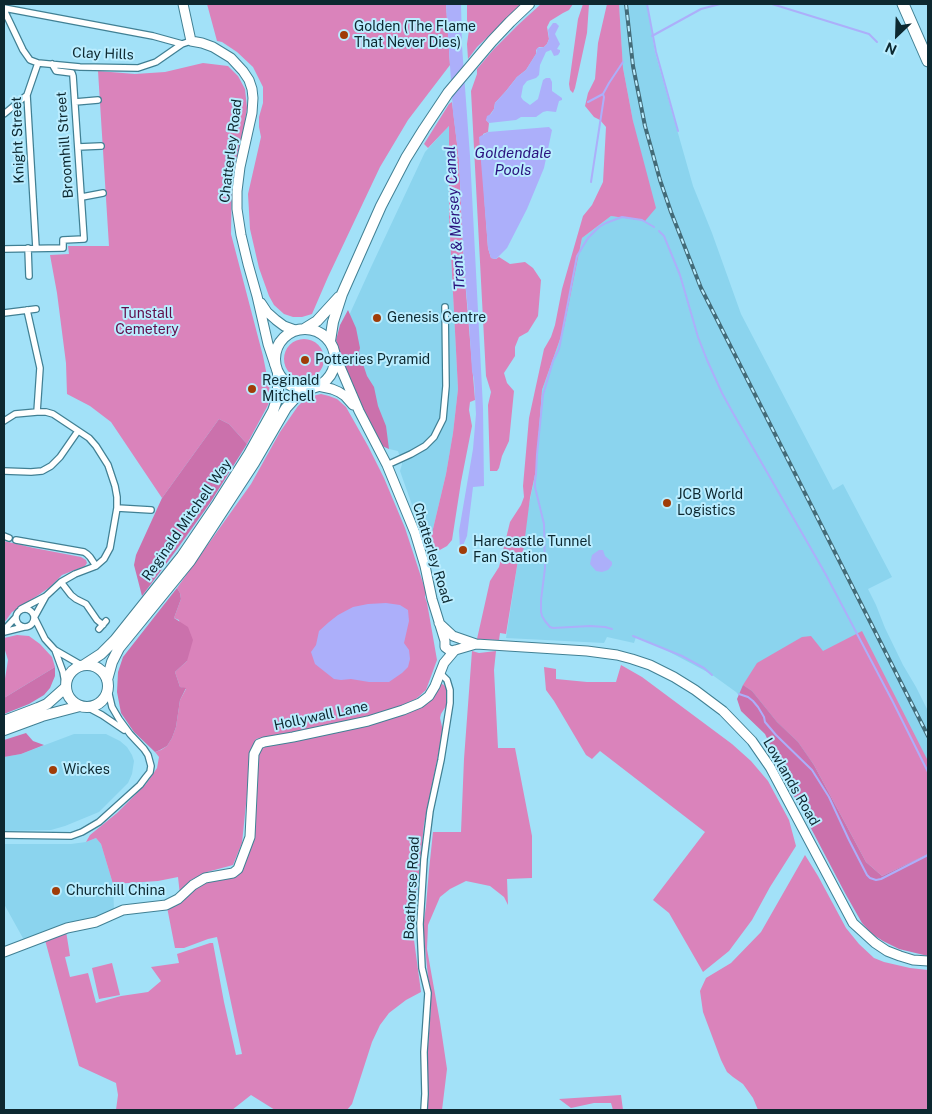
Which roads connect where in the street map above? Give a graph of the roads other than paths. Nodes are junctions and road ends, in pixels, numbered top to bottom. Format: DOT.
graph roads {
  1 [pos="183,4"];
  2 [pos="529,4"];
  3 [pos="903,4"];
  4 [pos="4,9"];
  5 [pos="191,41"];
  6 [pos="182,44"];
  7 [pos="928,61"];
  8 [pos="38,63"];
  9 [pos="52,64"];
  10 [pos="27,95"];
  11 [pos="98,100"];
  12 [pos="75,102"];
  13 [pos="4,114"];
  14 [pos="101,146"];
  15 [pos="78,147"];
  16 [pos="103,193"];
  17 [pos="82,197"];
  18 [pos="28,248"];
  19 [pos="36,248"];
  20 [pos="4,249"];
  21 [pos="29,276"];
  22 [pos="342,294"];
  23 [pos="257,296"];
  24 [pos="445,307"];
  25 [pos="36,309"];
  26 [pos="27,310"];
  27 [pos="4,313"];
  28 [pos="299,329"];
  29 [pos="330,341"];
  30 [pos="335,355"];
  31 [pos="276,369"];
  32 [pos="314,388"];
  33 [pos="359,411"];
  34 [pos="37,412"];
  35 [pos="4,421"];
  36 [pos="78,432"];
  37 [pos="387,466"];
  38 [pos="4,471"];
  39 [pos="117,508"];
  40 [pos="148,512"];
  41 [pos="10,538"];
  42 [pos="96,566"];
  43 [pos="61,582"];
  44 [pos="46,596"];
  45 [pos="21,609"];
  46 [pos="16,617"];
  47 [pos="35,618"];
  48 [pos="439,623"];
  49 [pos="102,625"];
  50 [pos="28,627"];
  51 [pos="4,631"];
  52 [pos="455,637"];
  53 [pos="46,639"];
  54 [pos="445,643"];
  55 [pos="476,644"];
  56 [pos="456,649"];
  57 [pos="55,650"];
  58 [pos="444,663"];
  59 [pos="82,665"];
  60 [pos="439,672"];
  61 [pos="107,685"];
  62 [pos="65,686"];
  63 [pos="83,706"];
  64 [pos="4,721"];
  65 [pos="4,730"];
  66 [pos="130,734"];
  67 [pos="4,835"];
  68 [pos="4,952"];
  69 [pos="928,961"];
  70 [pos="424,1110"];
  1 -- 5 [label="street"];
  2 -- 22 [label="main road"];
  3 -- 7 [label="highway"];
  4 -- 6 [label="street"];
  4 -- 8 [label="street"];
  5 -- 6 [label="street, Clay Hills"];
  5 -- 23 [label="street, Chatterley Road"];
  6 -- 9 [label="street, Clay Hills"];
  8 -- 9 [label="street, Clay Hills"];
  8 -- 10 [label="street, Knight Street"];
  9 -- 12 [label="street, Broomhill Street"];
  10 -- 13 [label="street"];
  10 -- 19 [label="street, Knight Street"];
  11 -- 12 [label="street"];
  12 -- 15 [label="street, Broomhill Street"];
  14 -- 15 [label="street"];
  15 -- 17 [label="street, Broomhill Street"];
  16 -- 17 [label="street"];
  17 -- 19 [label="street, Broomhill Street"];
  18 -- 19 [label="street"];
  18 -- 20 [label="street"];
  18 -- 21 [label="street"];
  22 -- 28 [label="main road"];
  22 -- 29 [label="main road"];
  23 -- 28 [label="street, Chatterley Road"];
  23 -- 31 [label="street, Chatterley Road"];
  24 -- 37 [label="street"];
  25 -- 26 [label="street"];
  26 -- 27 [label="street"];
  26 -- 34 [label="street"];
  28 -- 29 [label="main road"];
  28 -- 31 [label="main road"];
  29 -- 30 [label="main road"];
  30 -- 32 [label="main road"];
  30 -- 33 [label="street, Chatterley Road"];
  31 -- 32 [label="main road"];
  31 -- 59 [label="main road, Reginald Mitchell Way"];
  32 -- 33 [label="street, Chatterley Road"];
  32 -- 61 [label="main road, Reginald Mitchell Way"];
  33 -- 37 [label="street, Chatterley Road"];
  34 -- 35 [label="street"];
  34 -- 36 [label="street"];
  36 -- 38 [label="street"];
  36 -- 39 [label="street"];
  37 -- 48 [label="street, Chatterley Road"];
  39 -- 40 [label="street"];
  39 -- 42 [label="street"];
  41 -- 42 [label="street"];
  42 -- 43 [label="street"];
  43 -- 44 [label="street"];
  43 -- 49 [label="street"];
  44 -- 45 [label="street"];
  44 -- 47 [label="street"];
  45 -- 46 [label="street"];
  45 -- 47 [label="street"];
  46 -- 50 [label="street"];
  46 -- 51 [label="street"];
  47 -- 50 [label="street"];
  47 -- 53 [label="street"];
  48 -- 52 [label="street, Chatterley Road"];
  48 -- 54 [label="street, Chatterley Road"];
  50 -- 51 [label="street"];
  50 -- 53 [label="street"];
  52 -- 54 [label="street"];
  52 -- 55 [label="street, Lowlands Road"];
  52 -- 56 [label="street"];
  53 -- 57 [label="street"];
  54 -- 56 [label="street"];
  54 -- 58 [label="street, Hollywall Lane"];
  55 -- 56 [label="street, Lowlands Road"];
  55 -- 69 [label="street, Lowlands Road"];
  56 -- 58 [label="street, Hollywall Lane"];
  57 -- 59 [label="street"];
  57 -- 62 [label="street"];
  58 -- 60 [label="street, Hollywall Lane"];
  59 -- 61 [label="main road"];
  59 -- 62 [label="main road"];
  60 -- 68 [label="street, Hollywall Lane"];
  60 -- 70 [label="street, Boathorse Road"];
  61 -- 63 [label="main road"];
  61 -- 66 [label="street"];
  62 -- 63 [label="main road"];
  62 -- 64 [label="main road"];
  63 -- 65 [label="main road"];
  63 -- 66 [label="street"];
  66 -- 67 [label="street"];
}
